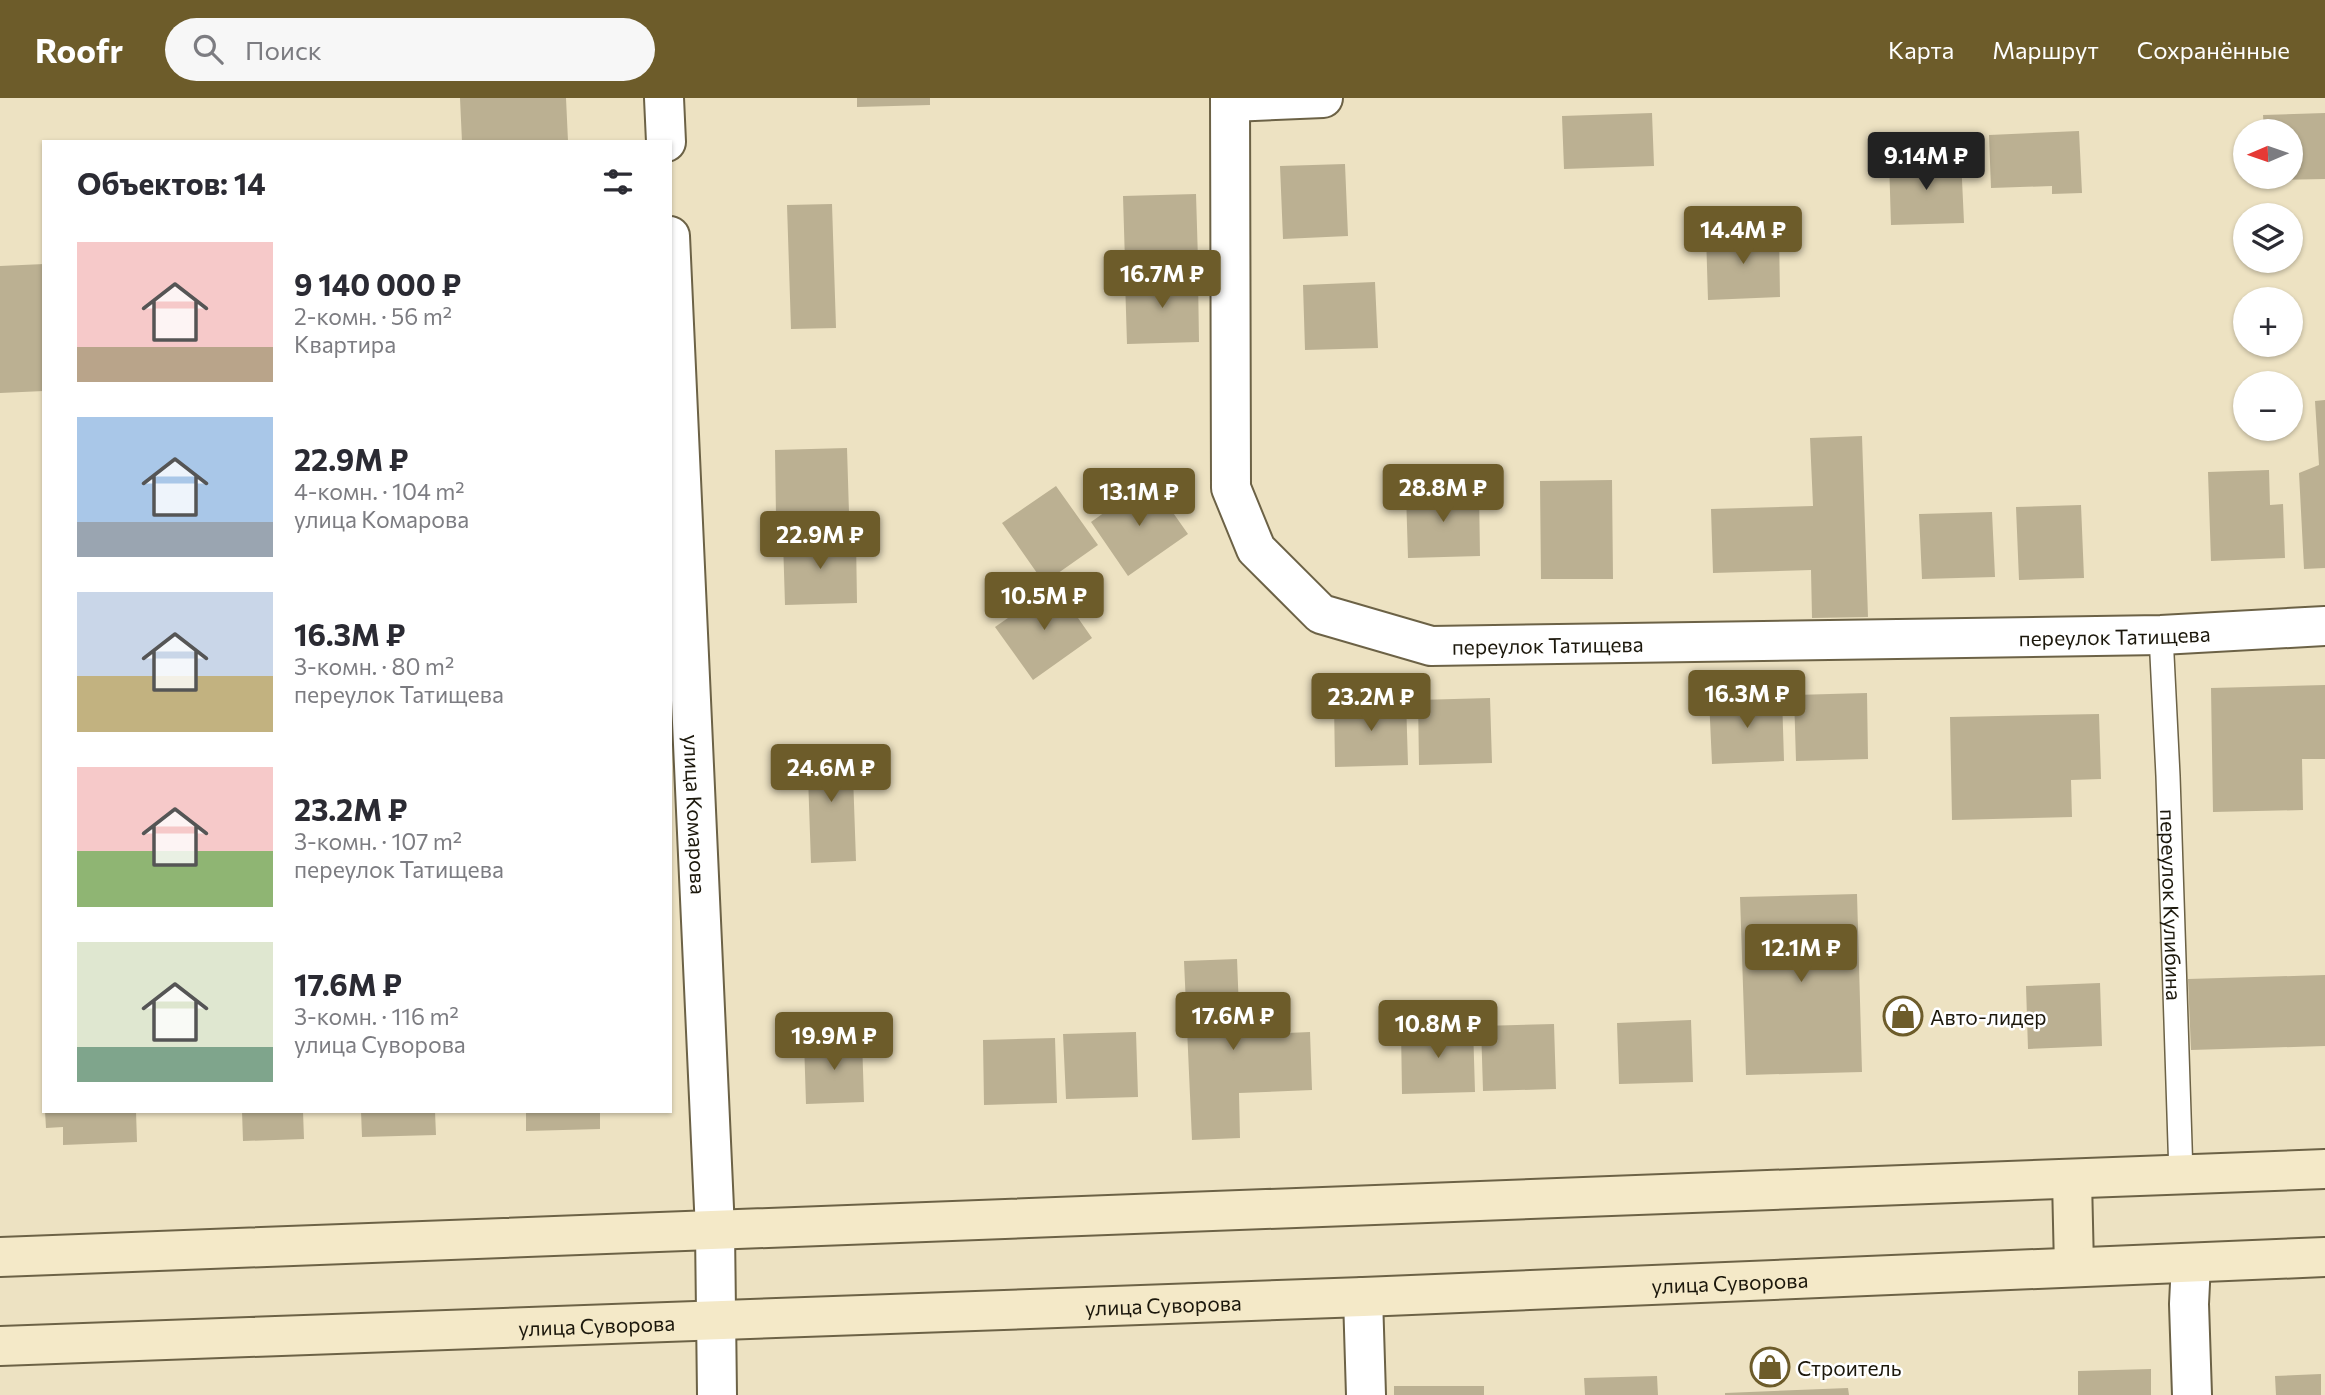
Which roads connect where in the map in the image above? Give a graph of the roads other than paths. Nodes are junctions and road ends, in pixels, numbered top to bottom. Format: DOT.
graph roads {
  1 [pos="664,98"];
  2 [pos="1323,98"];
  3 [pos="1231,100"];
  4 [pos="666,140"];
  5 [pos="672,280"];
  6 [pos="2325,626"];
  7 [pos="2161,635"];
  8 [pos="2325,1169"];
  9 [pos="2181,1175"];
  10 [pos="2072,1180"];
  11 [pos="715,1230"];
  12 [pos="0,1257"];
  13 [pos="2325,1257"];
  14 [pos="2191,1263"];
  15 [pos="2074,1268"];
  16 [pos="1363,1297"];
  17 [pos="717,1319"];
  18 [pos="0,1346"];
  19 [pos="717,1395"];
  20 [pos="1366,1395"];
  21 [pos="2192,1395"];
  1 -- 4 [label="street"];
  2 -- 3 [label="street"];
  3 -- 7 [label="street, переулок Татищева"];
  5 -- 11 [label="street, улица Комарова"];
  6 -- 7 [label="street, переулок Татищева"];
  7 -- 9 [label="lane, переулок Кулибина"];
  8 -- 9 [label="main road"];
  9 -- 10 [label="main road"];
  10 -- 11 [label="main road"];
  10 -- 15 [label="main road"];
  11 -- 12 [label="main road"];
  11 -- 17 [label="street, улица Комарова"];
  13 -- 14 [label="main road, улица Суворова"];
  14 -- 15 [label="main road, улица Суворова"];
  14 -- 21 [label="street"];
  15 -- 16 [label="main road, улица Суворова"];
  16 -- 17 [label="main road, улица Суворова"];
  16 -- 20 [label="street"];
  17 -- 18 [label="main road, улица Суворова"];
  17 -- 19 [label="street, улица Комарова"];
}
